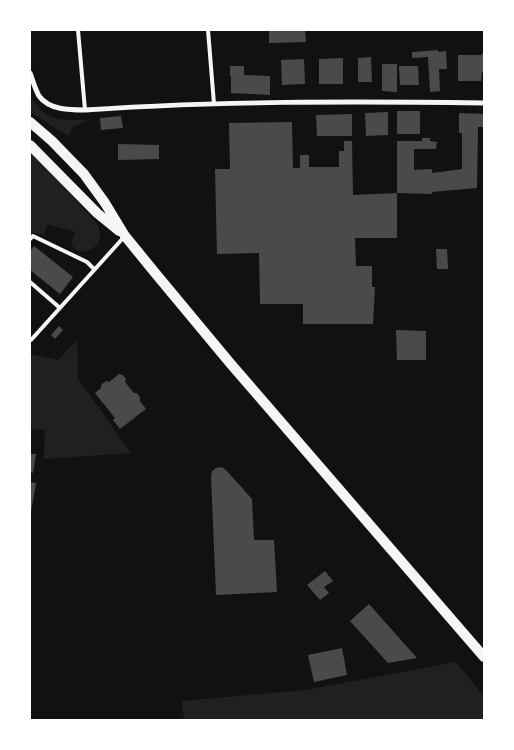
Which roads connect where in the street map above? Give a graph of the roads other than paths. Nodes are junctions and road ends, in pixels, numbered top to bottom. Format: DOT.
graph roads {
  1 [pos="78,30"];
  2 [pos="208,30"];
  3 [pos="30,73"];
  4 [pos="484,103"];
  5 [pos="214,104"];
  6 [pos="84,110"];
  7 [pos="30,122"];
  8 [pos="30,145"];
  9 [pos="125,236"];
  10 [pos="30,239"];
  11 [pos="94,269"];
  12 [pos="30,282"];
  13 [pos="60,308"];
  14 [pos="30,340"];
  15 [pos="484,657"];
  1 -- 6 [label="lane"];
  2 -- 5 [label="lane"];
  3 -- 6 [label="street"];
  4 -- 5 [label="street"];
  5 -- 6 [label="street"];
  7 -- 9 [label="main road"];
  8 -- 9 [label="main road"];
  9 -- 11 [label="lane"];
  9 -- 15 [label="main road"];
  10 -- 11 [label="lane"];
  11 -- 13 [label="lane"];
  12 -- 13 [label="lane"];
  13 -- 14 [label="lane"];
}
